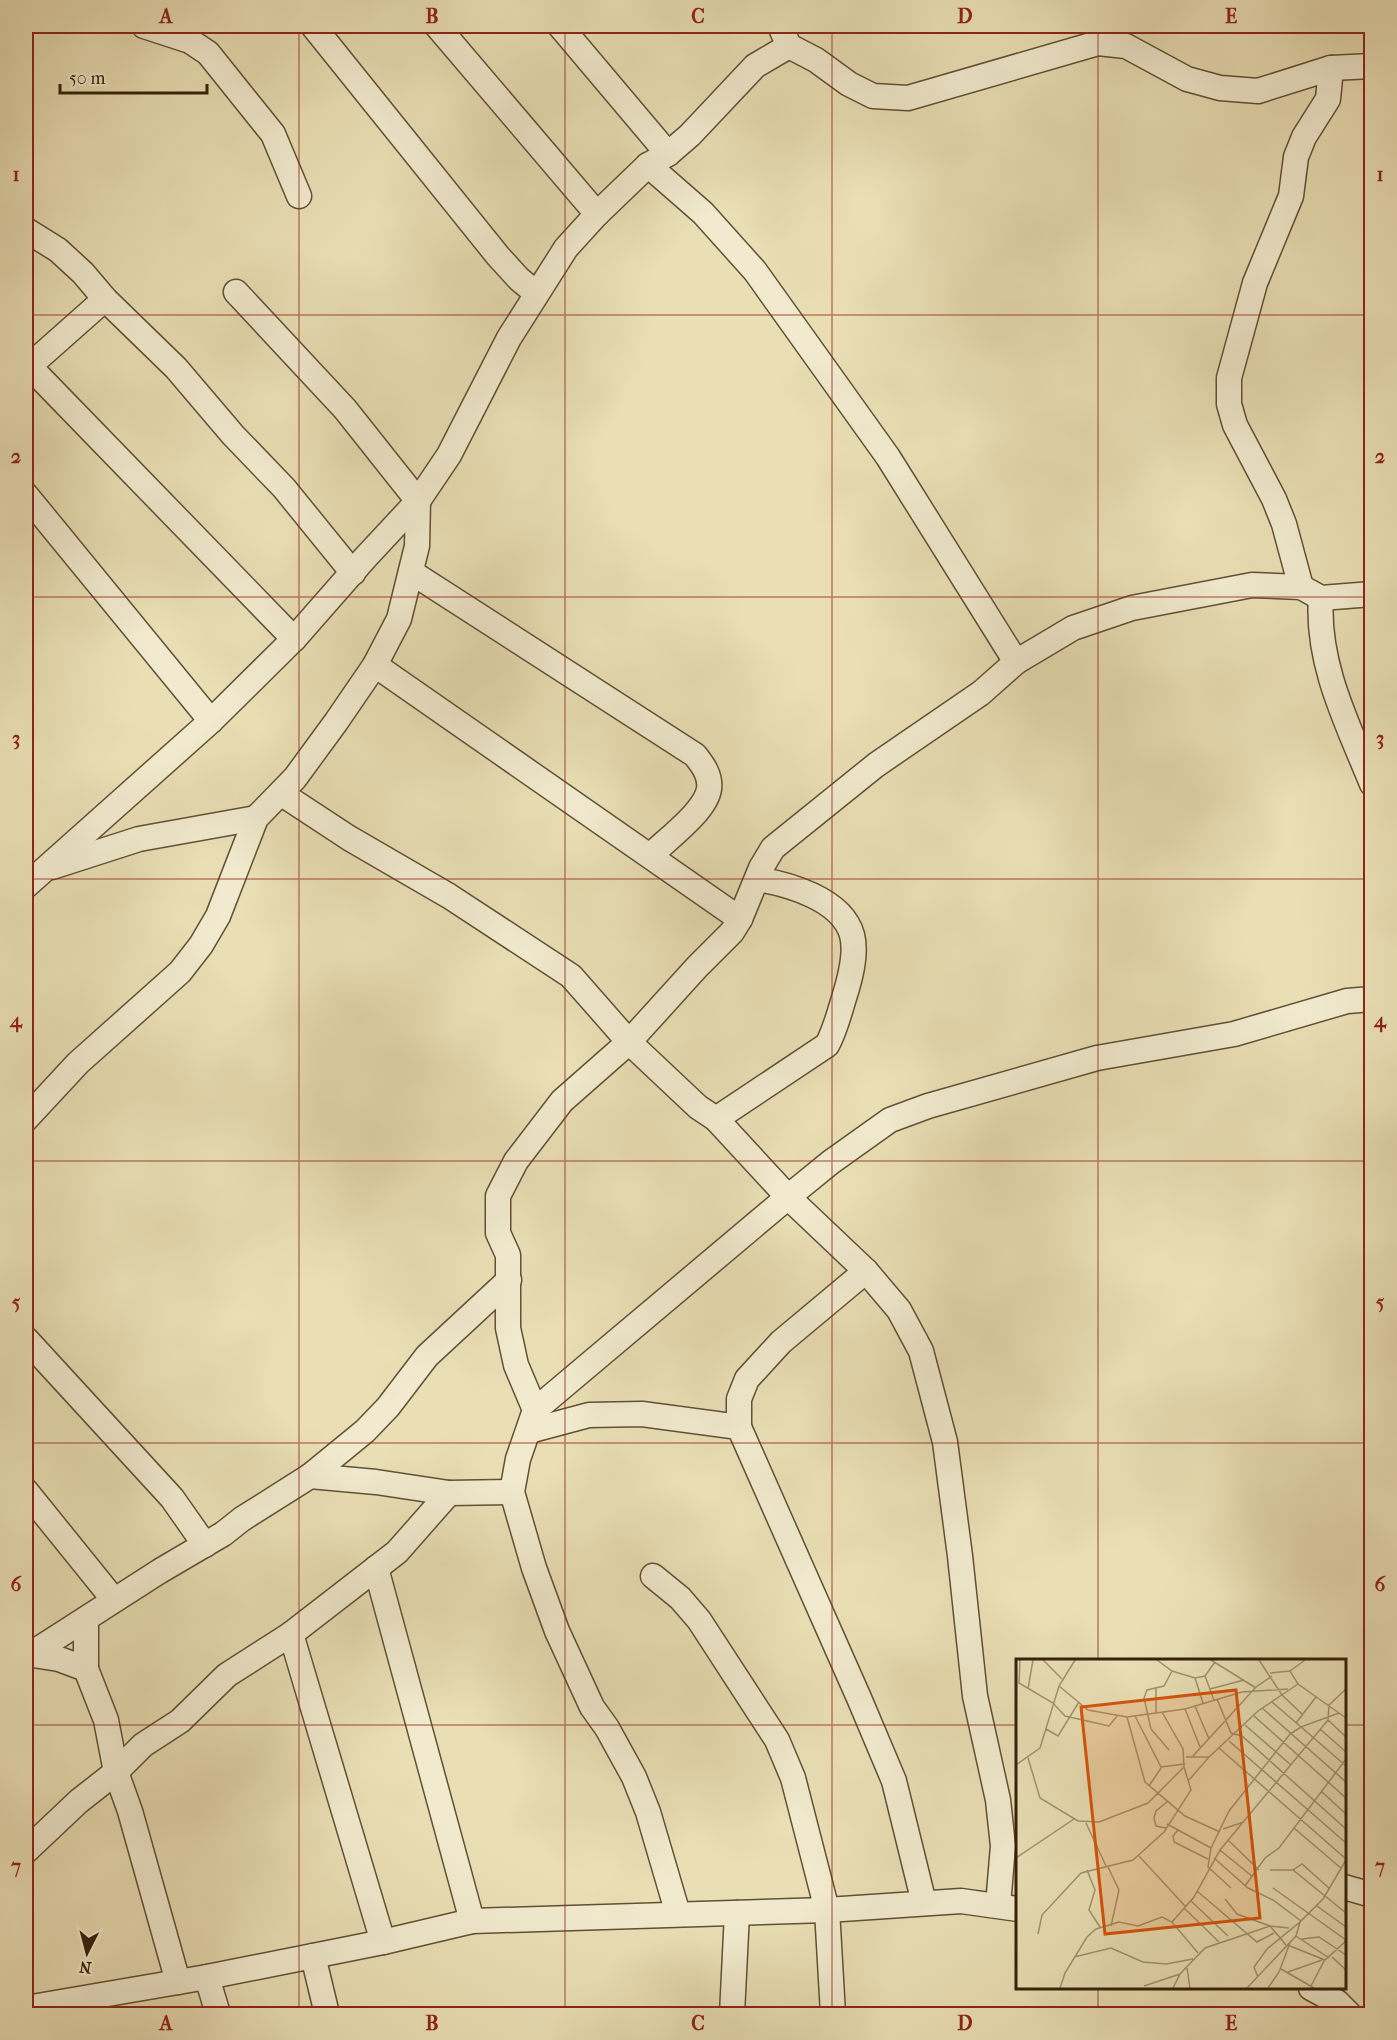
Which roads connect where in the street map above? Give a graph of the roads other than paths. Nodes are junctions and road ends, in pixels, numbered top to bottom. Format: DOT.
graph roads {
  1 [pos="144,26"];
  2 [pos="313,26"];
  3 [pos="437,26"];
  4 [pos="560,26"];
  5 [pos="784,36"];
  6 [pos="1371,66"];
  7 [pos="1331,68"];
  8 [pos="658,160"];
  9 [pos="299,196"];
  10 [pos="597,213"];
  11 [pos="26,230"];
  12 [pos="236,292"];
  13 [pos="536,293"];
  14 [pos="105,299"];
  15 [pos="27,368"];
  16 [pos="26,495"];
  17 [pos="418,501"];
  18 [pos="411,572"];
  19 [pos="353,573"];
  20 [pos="1311,592"];
  21 [pos="1371,594"];
  22 [pos="294,639"];
  23 [pos="1016,662"];
  24 [pos="375,665"];
  25 [pos="211,721"];
  26 [pos="1371,784"];
  27 [pos="282,794"];
  28 [pos="256,818"];
  29 [pos="650,856"];
  30 [pos="33,878"];
  31 [pos="757,879"];
  32 [pos="740,919"];
  33 [pos="1371,999"];
  34 [pos="629,1042"];
  35 [pos="26,1119"];
  36 [pos="716,1119"];
  37 [pos="788,1197"];
  38 [pos="866,1271"];
  39 [pos="509,1280"];
  40 [pos="26,1340"];
  41 [pos="532,1421"];
  42 [pos="739,1426"];
  43 [pos="310,1476"];
  44 [pos="26,1491"];
  45 [pos="512,1492"];
  46 [pos="449,1493"];
  47 [pos="204,1545"];
  48 [pos="376,1569"];
  49 [pos="653,1576"];
  50 [pos="114,1600"];
  51 [pos="86,1619"];
  52 [pos="291,1634"];
  53 [pos="26,1656"];
  54 [pos="86,1669"];
  55 [pos="116,1772"];
  56 [pos="26,1851"];
  57 [pos="1346,1888"];
  58 [pos="1371,1895"];
  59 [pos="924,1903"];
  60 [pos="1008,1907"];
  61 [pos="827,1910"];
  62 [pos="737,1913"];
  63 [pos="678,1914"];
  64 [pos="472,1922"];
  65 [pos="383,1942"];
  66 [pos="313,1956"];
  67 [pos="207,1977"];
  68 [pos="178,1982"];
  69 [pos="1313,1989"];
  70 [pos="26,2008"];
  71 [pos="218,2014"];
  72 [pos="327,2014"];
  73 [pos="732,2014"];
  74 [pos="833,2014"];
  75 [pos="1349,2014"];
  1 -- 9 [label="street"];
  2 -- 13 [label="street"];
  3 -- 10 [label="street"];
  4 -- 8 [label="street"];
  5 -- 7 [label="street"];
  5 -- 8 [label="street"];
  6 -- 7 [label="street"];
  7 -- 20 [label="street"];
  8 -- 10 [label="street"];
  8 -- 23 [label="street"];
  10 -- 13 [label="street"];
  11 -- 14 [label="street"];
  12 -- 17 [label="street"];
  13 -- 17 [label="street"];
  14 -- 15 [label="street"];
  14 -- 19 [label="street"];
  15 -- 22 [label="street"];
  16 -- 25 [label="street"];
  17 -- 18 [label="street"];
  17 -- 19 [label="street"];
  18 -- 24 [label="street"];
  18 -- 29 [label="street"];
  19 -- 22 [label="street"];
  20 -- 21 [label="street"];
  20 -- 23 [label="street"];
  20 -- 26 [label="street"];
  22 -- 25 [label="street"];
  23 -- 31 [label="street"];
  24 -- 27 [label="street"];
  24 -- 29 [label="street"];
  25 -- 30 [label="street"];
  27 -- 28 [label="street"];
  27 -- 34 [label="street"];
  28 -- 30 [label="street"];
  28 -- 35 [label="street"];
  29 -- 32 [label="street"];
  31 -- 32 [label="street"];
  31 -- 36 [label="street"];
  32 -- 34 [label="street"];
  33 -- 37 [label="street"];
  34 -- 36 [label="street"];
  34 -- 39 [label="street"];
  36 -- 37 [label="street"];
  37 -- 38 [label="street"];
  37 -- 41 [label="street"];
  38 -- 42 [label="street"];
  38 -- 60 [label="street"];
  39 -- 41 [label="street"];
  39 -- 43 [label="street"];
  40 -- 47 [label="street"];
  41 -- 42 [label="street"];
  41 -- 45 [label="street"];
  42 -- 59 [label="street"];
  43 -- 46 [label="street"];
  43 -- 47 [label="street"];
  44 -- 50 [label="street"];
  45 -- 46 [label="street"];
  45 -- 63 [label="street"];
  46 -- 48 [label="street"];
  47 -- 50 [label="street"];
  48 -- 52 [label="street"];
  48 -- 64 [label="street"];
  49 -- 61 [label="street"];
  50 -- 51 [label="street"];
  51 -- 53 [label="street"];
  51 -- 54 [label="street"];
  52 -- 55 [label="street"];
  52 -- 65 [label="street"];
  53 -- 54 [label="street"];
  54 -- 55 [label="street"];
  55 -- 56 [label="street"];
  55 -- 68 [label="street"];
  57 -- 58 [label="street"];
  59 -- 60 [label="street"];
  59 -- 61 [label="street"];
  61 -- 62 [label="street"];
  61 -- 74 [label="street"];
  62 -- 63 [label="street"];
  62 -- 73 [label="street"];
  63 -- 64 [label="street"];
  64 -- 65 [label="street"];
  65 -- 66 [label="street"];
  66 -- 67 [label="street"];
  66 -- 72 [label="street"];
  67 -- 68 [label="street"];
  67 -- 71 [label="street"];
  68 -- 70 [label="street"];
  69 -- 75 [label="street"];
}
